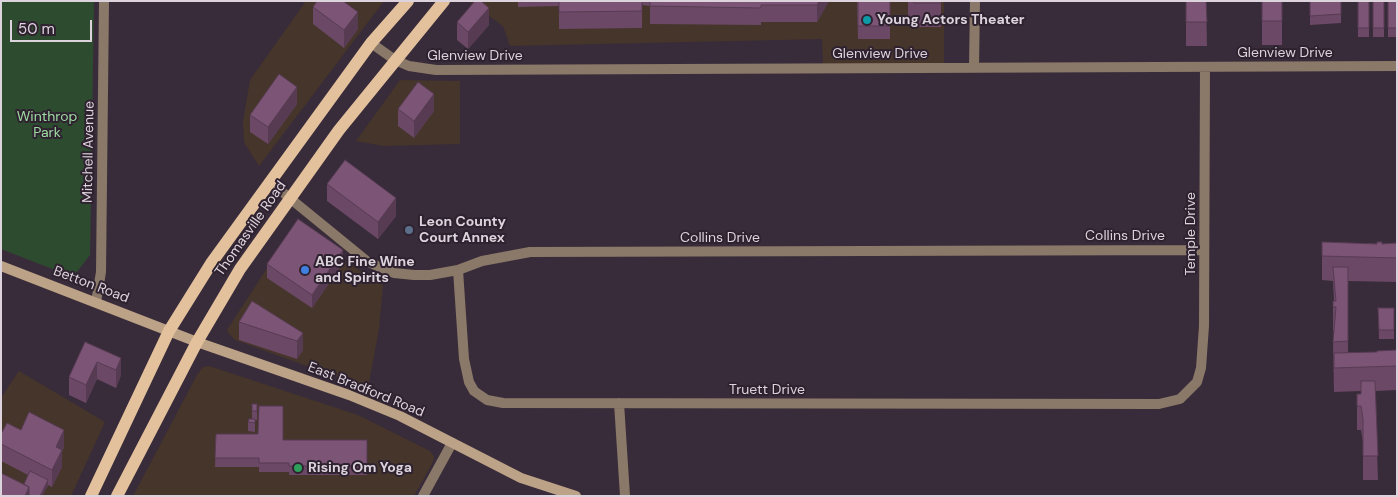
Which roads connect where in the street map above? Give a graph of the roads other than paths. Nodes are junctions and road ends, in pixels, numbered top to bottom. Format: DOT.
graph roads {
  1 [pos="104,1"];
  2 [pos="408,1"];
  3 [pos="444,1"];
  4 [pos="975,1"];
  5 [pos="372,43"];
  6 [pos="395,60"];
  7 [pos="1397,66"];
  8 [pos="1205,67"];
  9 [pos="974,68"];
  10 [pos="270,182"];
  11 [pos="291,198"];
  12 [pos="1204,250"];
  13 [pos="1,266"];
  14 [pos="458,270"];
  15 [pos="96,302"];
  16 [pos="169,332"];
  17 [pos="197,342"];
  18 [pos="1185,396"];
  19 [pos="619,403"];
  20 [pos="452,444"];
  21 [pos="91,496"];
  22 [pos="117,496"];
  23 [pos="423,496"];
  24 [pos="576,496"];
  25 [pos="625,496"];
  1 -- 15 [label="street, Mitchell Avenue"];
  2 -- 5 [label="main road, Thomasville Road"];
  3 -- 6 [label="main road, Thomasville Road"];
  4 -- 9 [label="street"];
  5 -- 6 [label="street, Glenview Drive"];
  5 -- 10 [label="main road, Thomasville Road"];
  6 -- 9 [label="street, Glenview Drive"];
  6 -- 11 [label="main road, Thomasville Road"];
  7 -- 8 [label="street, Glenview Drive"];
  8 -- 9 [label="street, Glenview Drive"];
  8 -- 12 [label="street, Temple Drive"];
  10 -- 11 [label="street, Collins Drive"];
  10 -- 16 [label="main road, Thomasville Road"];
  11 -- 14 [label="street, Collins Drive"];
  11 -- 17 [label="main road, Thomasville Road"];
  12 -- 14 [label="street, Collins Drive"];
  12 -- 18 [label="street, Temple Drive"];
  13 -- 15 [label="street, Betton Road"];
  14 -- 19 [label="street, Truett Drive"];
  15 -- 16 [label="street, Betton Road"];
  16 -- 17 [label="street, East Bradford Road"];
  16 -- 21 [label="main road, Thomasville Road"];
  17 -- 20 [label="street, East Bradford Road"];
  17 -- 22 [label="main road, Thomasville Road"];
  18 -- 19 [label="street, Truett Drive"];
  19 -- 25 [label="street"];
  20 -- 23 [label="street"];
  20 -- 24 [label="street, East Bradford Road"];
}
